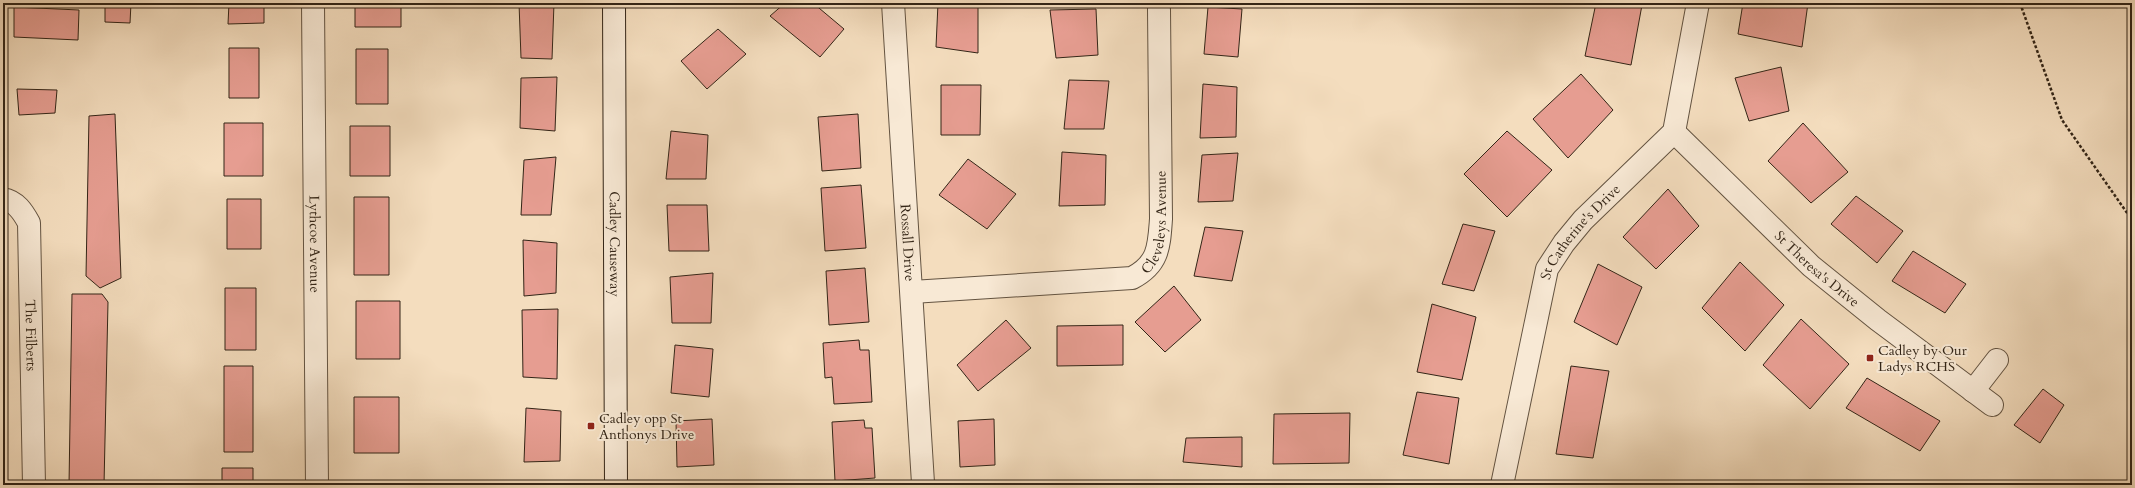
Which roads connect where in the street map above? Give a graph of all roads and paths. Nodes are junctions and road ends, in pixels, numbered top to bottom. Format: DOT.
graph roads {
  1 [pos="313,3"];
  2 [pos="614,3"];
  3 [pos="893,3"];
  4 [pos="1698,3"];
  5 [pos="2020,3"];
  6 [pos="1159,10"];
  7 [pos="1674,132"];
  8 [pos="3,199"];
  9 [pos="2132,220"];
  10 [pos="912,292"];
  11 [pos="1997,360"];
  12 [pos="1973,391"];
  13 [pos="1992,405"];
  14 [pos="2132,482"];
  15 [pos="923,483"];
  16 [pos="34,485"];
  17 [pos="316,485"];
  18 [pos="616,485"];
  19 [pos="1502,485"];
  20 [pos="2075,485"];
  1 -- 17 [label="street, Lythcoe Avenue"];
  2 -- 18 [label="street, Cadley Causeway"];
  3 -- 10 [label="street, Rossall Drive"];
  4 -- 7 [label="street"];
  5 -- 9 [label="path"];
  6 -- 10 [label="street, Cleveleys Avenue"];
  7 -- 12 [label="street, St Theresa's Drive"];
  7 -- 19 [label="street, St Catherine's Drive"];
  8 -- 16 [label="street, The Filberts"];
  10 -- 15 [label="street, Rossall Drive"];
  11 -- 12 [label="street"];
  12 -- 13 [label="street, St Theresa's Drive"];
  14 -- 20 [label="path"];
}
